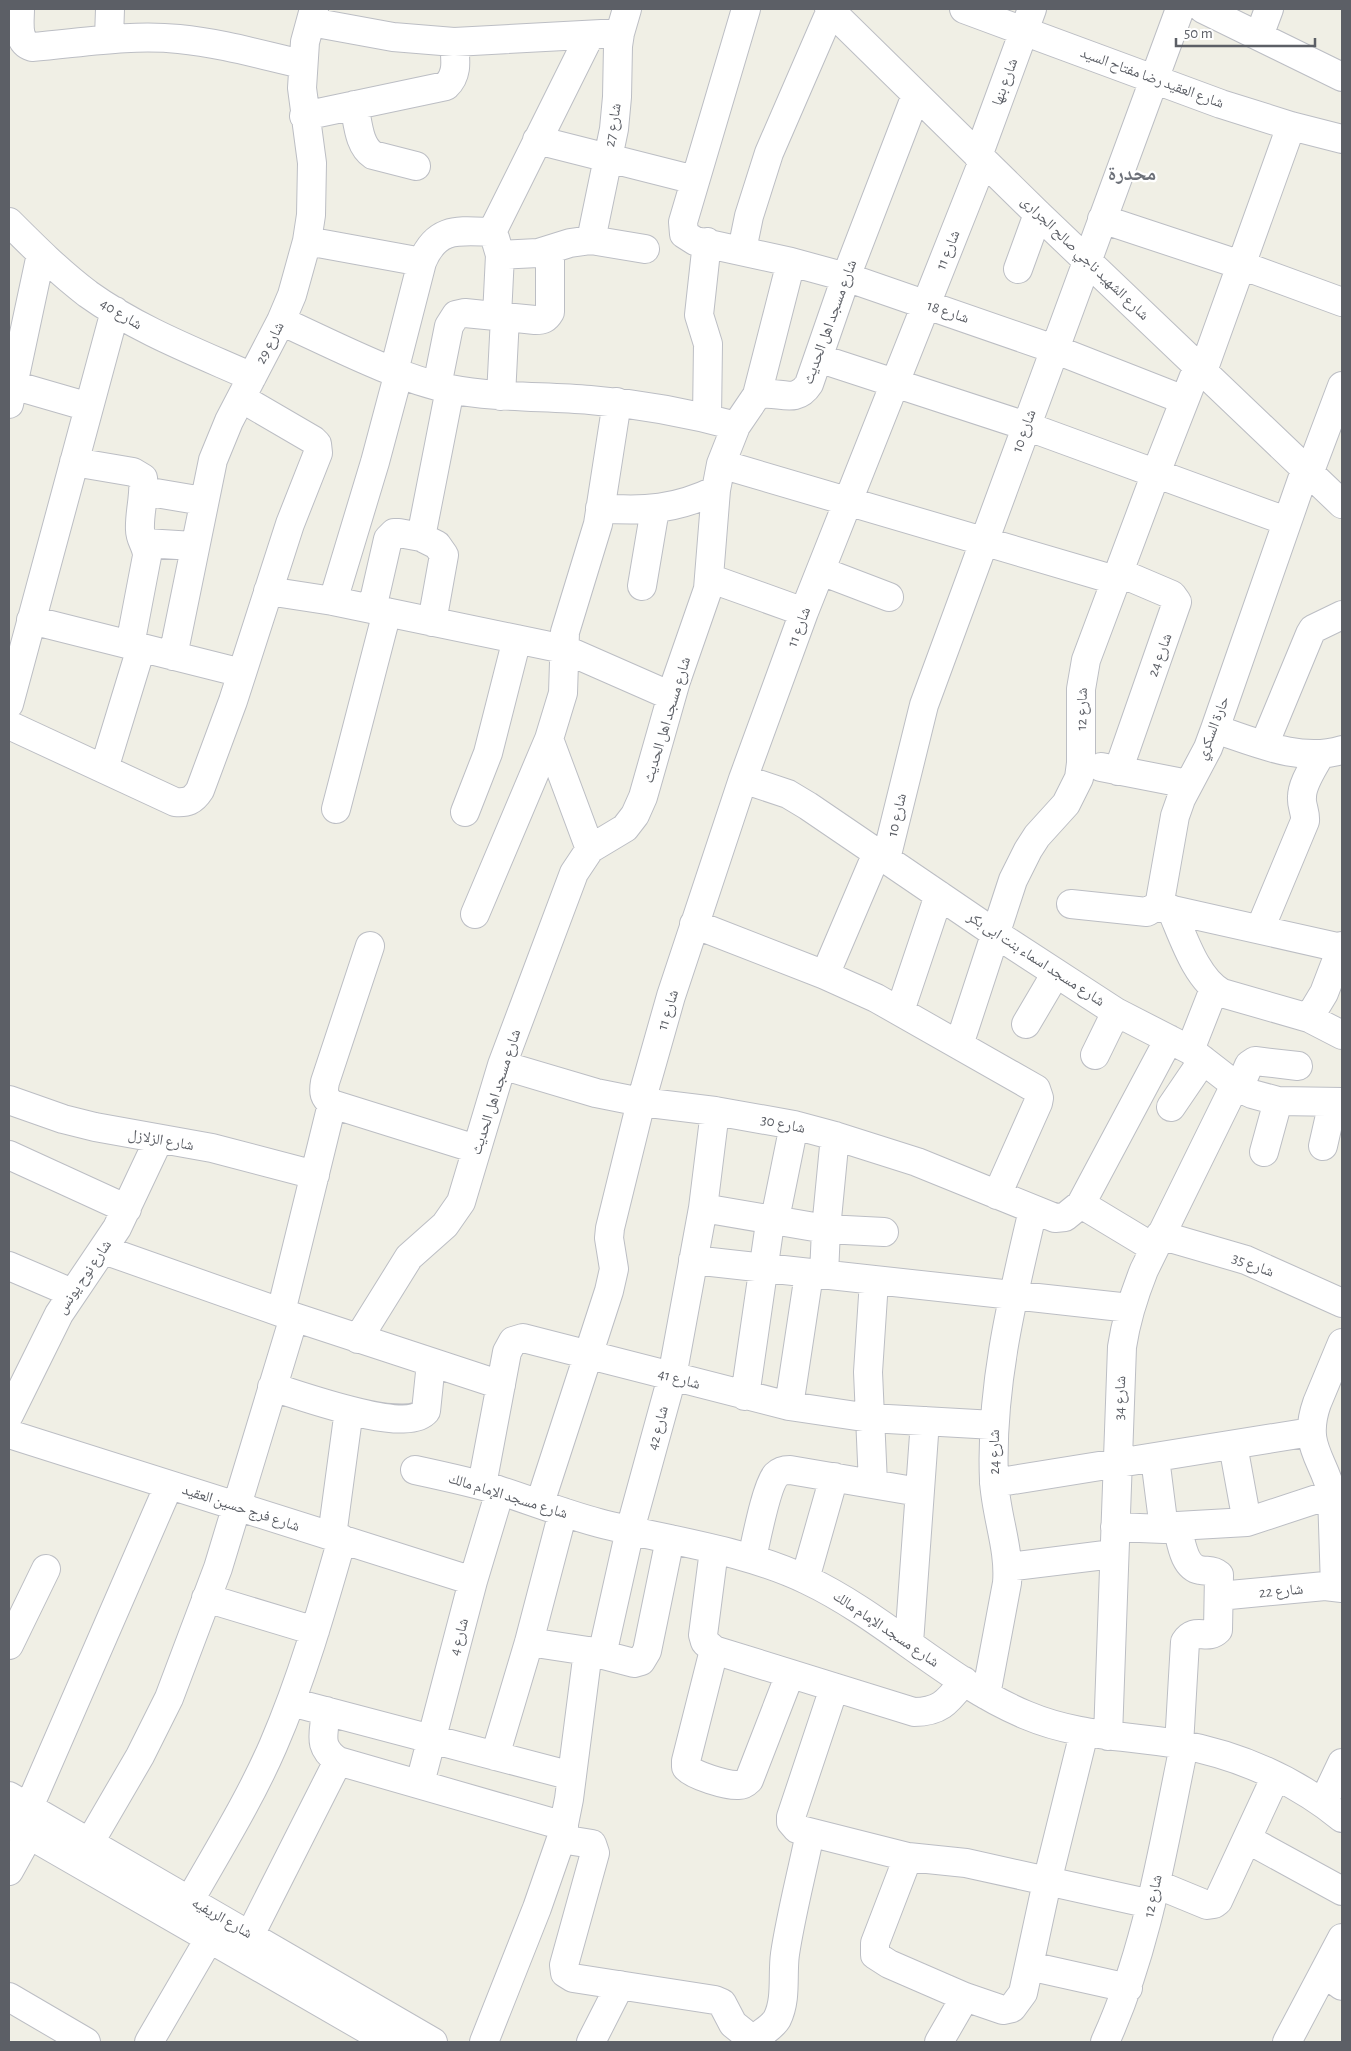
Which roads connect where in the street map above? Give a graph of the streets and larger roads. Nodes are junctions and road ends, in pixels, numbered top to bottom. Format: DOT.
graph roads {
  1 [pos="20,9"];
  2 [pos="110,9"];
  3 [pos="746,9"];
  4 [pos="830,9"];
  5 [pos="964,9"];
  6 [pos="1180,9"];
  7 [pos="1203,9"];
  8 [pos="1269,9"];
  9 [pos="313,15"];
  10 [pos="1028,20"];
  11 [pos="623,21"];
  12 [pos="590,35"];
  13 [pos="1259,36"];
  14 [pos="109,38"];
  15 [pos="454,42"];
  16 [pos="302,64"];
  17 [pos="1342,77"];
  18 [pos="1155,80"];
  19 [pos="916,94"];
  20 [pos="354,105"];
  21 [pos="304,116"];
  22 [pos="1291,126"];
  23 [pos="1342,139"];
  24 [pos="537,140"];
  25 [pos="608,158"];
  26 [pos="981,158"];
  27 [pos="416,166"];
  28 [pos="695,180"];
  29 [pos="1038,214"];
  30 [pos="1102,220"];
  31 [pos="9,222"];
  32 [pos="590,240"];
  33 [pos="307,241"];
  34 [pos="706,242"];
  35 [pos="496,244"];
  36 [pos="646,249"];
  37 [pos="550,250"];
  38 [pos="742,250"];
  39 [pos="41,254"];
  40 [pos="1087,260"];
  41 [pos="422,262"];
  42 [pos="791,262"];
  43 [pos="1241,265"];
  44 [pos="1018,269"];
  45 [pos="846,277"];
  46 [pos="1342,302"];
  47 [pos="926,305"];
  48 [pos="115,311"];
  49 [pos="501,316"];
  50 [pos="281,321"];
  51 [pos="1054,348"];
  52 [pos="818,358"];
  53 [pos="1201,368"];
  54 [pos="397,372"];
  55 [pos="895,383"];
  56 [pos="1342,386"];
  57 [pos="246,387"];
  58 [pos="444,387"];
  59 [pos="11,394"];
  60 [pos="757,395"];
  61 [pos="501,396"];
  62 [pos="1184,400"];
  63 [pos="617,402"];
  64 [pos="89,407"];
  65 [pos="707,418"];
  66 [pos="736,426"];
  67 [pos="1026,426"];
  68 [pos="74,462"];
  69 [pos="1308,470"];
  70 [pos="1156,473"];
  71 [pos="719,477"];
  72 [pos="144,491"];
  73 [pos="203,501"];
  74 [pos="848,502"];
  75 [pos="1342,504"];
  76 [pos="600,508"];
  77 [pos="655,509"];
  78 [pos="1286,521"];
  79 [pos="421,537"];
  80 [pos="984,542"];
  81 [pos="145,543"];
  82 [pos="194,546"];
  83 [pos="820,571"];
  84 [pos="1117,576"];
  85 [pos="708,578"];
  86 [pos="642,586"];
  87 [pos="268,591"];
  88 [pos="889,597"];
  89 [pos="333,601"];
  90 [pos="379,610"];
  91 [pos="804,612"];
  92 [pos="1342,615"];
  93 [pos="31,620"];
  94 [pos="432,622"];
  95 [pos="517,640"];
  96 [pos="136,646"];
  97 [pos="564,650"];
  98 [pos="173,656"];
  99 [pos="242,673"];
  100 [pos="671,696"];
  101 [pos="9,704"];
  102 [pos="9,725"];
  103 [pos="1215,729"];
  104 [pos="549,739"];
  105 [pos="1264,745"];
  106 [pos="1331,752"];
  107 [pos="1082,763"];
  108 [pos="104,769"];
  109 [pos="1118,770"];
  110 [pos="743,778"];
  111 [pos="1188,784"];
  112 [pos="336,809"];
  113 [pos="465,812"];
  114 [pos="590,849"];
  115 [pos="882,856"];
  116 [pos="939,895"];
  117 [pos="1071,904"];
  118 [pos="1164,908"];
  119 [pos="475,914"];
  120 [pos="694,924"];
  121 [pos="1260,929"];
  122 [pos="996,934"];
  123 [pos="370,946"];
  124 [pos="1342,947"];
  125 [pos="1056,973"];
  126 [pos="825,975"];
  127 [pos="1214,989"];
  128 [pos="900,1011"];
  129 [pos="1116,1012"];
  130 [pos="1309,1018"];
  131 [pos="1026,1024"];
  132 [pos="1342,1035"];
  133 [pos="959,1045"];
  134 [pos="1187,1050"];
  135 [pos="1094,1055"];
  136 [pos="502,1065"];
  137 [pos="1298,1066"];
  138 [pos="1237,1086"];
  139 [pos="9,1100"];
  140 [pos="641,1102"];
  141 [pos="1278,1102"];
  142 [pos="1338,1102"];
  143 [pos="332,1104"];
  144 [pos="1171,1107"];
  145 [pos="715,1111"];
  146 [pos="794,1126"];
  147 [pos="835,1136"];
  148 [pos="159,1139"];
  149 [pos="1323,1146"];
  150 [pos="476,1149"];
  151 [pos="1264,1152"];
  152 [pos="9,1154"];
  153 [pos="315,1175"];
  154 [pos="997,1195"];
  155 [pos="1081,1204"];
  156 [pos="703,1208"];
  157 [pos="127,1209"];
  158 [pos="1044,1214"];
  159 [pos="773,1221"];
  160 [pos="826,1228"];
  161 [pos="884,1232"];
  162 [pos="1157,1242"];
  163 [pos="104,1250"];
  164 [pos="693,1260"];
  165 [pos="9,1266"];
  166 [pos="763,1269"];
  167 [pos="817,1274"];
  168 [pos="874,1281"];
  169 [pos="72,1293"];
  170 [pos="1012,1296"];
  171 [pos="1342,1302"];
  172 [pos="1130,1308"];
  173 [pos="287,1315"];
  174 [pos="358,1339"];
  175 [pos="1342,1343"];
  176 [pos="588,1353"];
  177 [pos="431,1363"];
  178 [pos="672,1377"];
  179 [pos="500,1385"];
  180 [pos="272,1387"];
  181 [pos="746,1396"];
  182 [pos="789,1406"];
  183 [pos="349,1410"];
  184 [pos="9,1416"];
  185 [pos="870,1418"];
  186 [pos="925,1422"];
  187 [pos="994,1425"];
  188 [pos="1311,1432"];
  189 [pos="1233,1445"];
  190 [pos="1155,1458"];
  191 [pos="1117,1465"];
  192 [pos="415,1470"];
  193 [pos="834,1478"];
  194 [pos="994,1483"];
  195 [pos="873,1484"];
  196 [pos="169,1485"];
  197 [pos="491,1488"];
  198 [pos="919,1492"];
  199 [pos="1332,1494"];
  200 [pos="236,1506"];
  201 [pos="551,1508"];
  202 [pos="1247,1522"];
  203 [pos="1115,1527"];
  204 [pos="1170,1527"];
  205 [pos="630,1530"];
  206 [pos="337,1538"];
  207 [pos="670,1539"];
  208 [pos="714,1550"];
  209 [pos="1114,1554"];
  210 [pos="752,1558"];
  211 [pos="1008,1567"];
  212 [pos="46,1569"];
  213 [pos="805,1579"];
  214 [pos="473,1581"];
  215 [pos="1339,1587"];
  216 [pos="1219,1596"];
  217 [pos="206,1598"];
  218 [pos="315,1631"];
  219 [pos="529,1642"];
  220 [pos="909,1643"];
  221 [pos="9,1645"];
  222 [pos="714,1650"];
  223 [pos="595,1653"];
  224 [pos="790,1674"];
  225 [pos="834,1688"];
  226 [pos="975,1688"];
  227 [pos="291,1702"];
  228 [pos="326,1711"];
  229 [pos="1096,1734"];
  230 [pos="432,1739"];
  231 [pos="1181,1745"];
  232 [pos="495,1756"];
  233 [pos="338,1762"];
  234 [pos="1342,1763"];
  235 [pos="572,1776"];
  236 [pos="1276,1776"];
  237 [pos="420,1784"];
  238 [pos="1333,1811"];
  239 [pos="19,1815"];
  240 [pos="563,1832"];
  241 [pos="810,1833"];
  242 [pos="1247,1839"];
  243 [pos="90,1842"];
  244 [pos="908,1857"];
  245 [pos="9,1871"];
  246 [pos="1047,1882"];
  247 [pos="1342,1891"];
  248 [pos="1154,1894"];
  249 [pos="190,1900"];
  250 [pos="250,1935"];
  251 [pos="1342,1938"];
  252 [pos="208,1939"];
  253 [pos="1029,1966"];
  254 [pos="1333,1979"];
  255 [pos="620,1985"];
  256 [pos="1128,1988"];
  257 [pos="9,1997"];
  258 [pos="965,1997"];
  259 [pos="753,2041"];
  260 [pos="86,2042"];
  261 [pos="149,2042"];
  262 [pos="389,2042"];
  263 [pos="433,2042"];
  264 [pos="484,2042"];
  265 [pos="591,2042"];
  266 [pos="939,2042"];
  267 [pos="1105,2042"];
  268 [pos="1287,2042"];
  1 -- 14 [label="street"];
  2 -- 14 [label="street"];
  3 -- 28 [label="street"];
  4 -- 19 [label="street, شارع الشهيد ناجي صالح الجرارى"];
  4 -- 38 [label="street"];
  5 -- 10 [label="street, شارع العقيد رضا مفتاح السيد"];
  6 -- 18 [label="street, شارع 10"];
  7 -- 13 [label="street"];
  8 -- 13 [label="street"];
  9 -- 15 [label="street"];
  9 -- 16 [label="street, شارع 29"];
  10 -- 18 [label="street, شارع العقيد رضا مفتاح السيد"];
  10 -- 26 [label="street, شارع بنها"];
  11 -- 12 [label="street"];
  11 -- 25 [label="street, شارع 27"];
  12 -- 15 [label="street"];
  12 -- 24 [label="street"];
  13 -- 17 [label="street"];
  14 -- 16 [label="street"];
  15 -- 20 [label="street"];
  16 -- 21 [label="street, شارع 29"];
  18 -- 22 [label="street, شارع العقيد رضا مفتاح السيد"];
  18 -- 30 [label="street, شارع 10"];
  19 -- 26 [label="street, شارع الشهيد ناجي صالح الجرارى"];
  19 -- 45 [label="street, شارع مسجد اهل الحديث"];
  20 -- 21 [label="street"];
  20 -- 27 [label="street"];
  21 -- 33 [label="street, شارع 29"];
  22 -- 23 [label="street, شارع العقيد رضا مفتاح السيد"];
  22 -- 43 [label="street, شارع 12"];
  24 -- 25 [label="street"];
  24 -- 35 [label="street"];
  25 -- 28 [label="street"];
  25 -- 32 [label="street, شارع 27"];
  26 -- 29 [label="street, شارع الشهيد ناجي صالح الجرارى"];
  26 -- 47 [label="street, شارع 11"];
  28 -- 34 [label="street, شارع 18"];
  29 -- 40 [label="street, شارع الشهيد ناجي صالح الجرارى"];
  29 -- 44 [label="street"];
  30 -- 40 [label="street, شارع 10"];
  30 -- 43 [label="street"];
  31 -- 39 [label="street, شارع 40"];
  32 -- 36 [label="street"];
  32 -- 37 [label="street"];
  33 -- 41 [label="street"];
  33 -- 50 [label="street, شارع 29"];
  34 -- 38 [label="street, شارع 18"];
  34 -- 65 [label="street"];
  35 -- 37 [label="street"];
  35 -- 41 [label="street"];
  35 -- 49 [label="street"];
  37 -- 49 [label="street"];
  38 -- 42 [label="street, شارع 18"];
  39 -- 48 [label="street, شارع 40"];
  39 -- 59 [label="street"];
  40 -- 51 [label="street, شارع 10"];
  40 -- 53 [label="street, شارع الشهيد ناجي صالح الجرارى"];
  41 -- 54 [label="street"];
  42 -- 45 [label="street, شارع 18"];
  42 -- 60 [label="street"];
  43 -- 46 [label="street"];
  43 -- 53 [label="street, شارع 12"];
  45 -- 47 [label="street, شارع 18"];
  45 -- 52 [label="street, شارع مسجد اهل الحديث"];
  47 -- 51 [label="street, شارع 18"];
  47 -- 55 [label="street, شارع 11"];
  48 -- 57 [label="street, شارع 40"];
  48 -- 64 [label="street"];
  49 -- 58 [label="street"];
  49 -- 61 [label="street"];
  50 -- 54 [label="street"];
  50 -- 57 [label="street, شارع 29"];
  51 -- 62 [label="street, شارع 18"];
  51 -- 67 [label="street, شارع 10"];
  52 -- 55 [label="street"];
  52 -- 60 [label="street, شارع مسجد اهل الحديث"];
  53 -- 62 [label="street, شارع 12"];
  53 -- 69 [label="street, شارع الشهيد ناجي صالح الجرارى"];
  54 -- 58 [label="street"];
  54 -- 89 [label="street"];
  55 -- 67 [label="street"];
  55 -- 74 [label="street, شارع 11"];
  56 -- 69 [label="street, حارة السكري"];
  57 -- 73 [label="street, شارع 29"];
  57 -- 87 [label="street, شارع 40"];
  58 -- 61 [label="street"];
  58 -- 79 [label="street"];
  59 -- 64 [label="street"];
  60 -- 66 [label="street, شارع مسجد اهل الحديث"];
  61 -- 63 [label="street"];
  62 -- 70 [label="street, شارع 12"];
  63 -- 65 [label="street"];
  63 -- 76 [label="street"];
  64 -- 68 [label="street"];
  65 -- 66 [label="street"];
  66 -- 71 [label="street, شارع مسجد اهل الحديث"];
  67 -- 70 [label="street"];
  67 -- 80 [label="street, شارع 10"];
  68 -- 72 [label="street"];
  68 -- 93 [label="street"];
  69 -- 75 [label="street, شارع الشهيد ناجي صالح الجرارى"];
  69 -- 78 [label="street, حارة السكري"];
  70 -- 78 [label="street"];
  70 -- 84 [label="street, شارع 12"];
  71 -- 74 [label="street"];
  71 -- 77 [label="street"];
  71 -- 85 [label="street, شارع مسجد اهل الحديث"];
  72 -- 73 [label="street"];
  72 -- 81 [label="street"];
  73 -- 82 [label="street, شارع 29"];
  74 -- 80 [label="street"];
  74 -- 83 [label="street, شارع 11"];
  76 -- 77 [label="street"];
  76 -- 97 [label="street"];
  77 -- 86 [label="street"];
  78 -- 103 [label="street, حارة السكري"];
  79 -- 90 [label="street"];
  79 -- 94 [label="street"];
  80 -- 84 [label="street"];
  80 -- 115 [label="street, شارع 10"];
  81 -- 82 [label="street"];
  81 -- 96 [label="street"];
  82 -- 98 [label="street, شارع 29"];
  83 -- 88 [label="street"];
  83 -- 91 [label="street, شارع 11"];
  84 -- 107 [label="street, شارع 12"];
  84 -- 109 [label="street, شارع 24"];
  85 -- 91 [label="street"];
  85 -- 100 [label="street, شارع مسجد اهل الحديث"];
  87 -- 89 [label="street"];
  87 -- 99 [label="street"];
  89 -- 90 [label="street"];
  90 -- 94 [label="street"];
  90 -- 112 [label="street"];
  91 -- 110 [label="street, شارع 11"];
  92 -- 105 [label="street"];
  93 -- 96 [label="street"];
  93 -- 101 [label="street"];
  94 -- 95 [label="street"];
  95 -- 97 [label="street"];
  95 -- 113 [label="street"];
  96 -- 98 [label="street"];
  96 -- 108 [label="street"];
  97 -- 100 [label="street"];
  97 -- 104 [label="street"];
  98 -- 99 [label="street"];
  99 -- 108 [label="street"];
  100 -- 114 [label="street, شارع مسجد اهل الحديث"];
  102 -- 108 [label="street"];
  103 -- 105 [label="street"];
  103 -- 111 [label="street, حارة السكري"];
  104 -- 114 [label="street"];
  104 -- 119 [label="street"];
  105 -- 106 [label="street"];
  106 -- 121 [label="street"];
  107 -- 109 [label="street"];
  107 -- 122 [label="street, شارع 12"];
  109 -- 111 [label="street"];
  110 -- 115 [label="street, شارع مسجد اسماء بنت ابى بكر"];
  110 -- 120 [label="street, شارع 11"];
  111 -- 118 [label="street, حارة السكري"];
  114 -- 136 [label="street, شارع مسجد اهل الحديث"];
  115 -- 116 [label="street, شارع مسجد اسماء بنت ابى بكر"];
  115 -- 126 [label="street, شارع 10"];
  116 -- 122 [label="street, شارع مسجد اسماء بنت ابى بكر"];
  116 -- 128 [label="street"];
  117 -- 118 [label="street"];
  118 -- 121 [label="street"];
  118 -- 127 [label="street"];
  120 -- 126 [label="street"];
  120 -- 140 [label="street, شارع 11"];
  121 -- 124 [label="street"];
  122 -- 125 [label="street, شارع مسجد اسماء بنت ابى بكر"];
  122 -- 133 [label="street, شارع 12"];
  123 -- 143 [label="street"];
  124 -- 130 [label="street"];
  125 -- 129 [label="street, شارع مسجد اسماء بنت ابى بكر"];
  125 -- 131 [label="street"];
  126 -- 128 [label="street"];
  127 -- 130 [label="street"];
  127 -- 134 [label="street"];
  128 -- 133 [label="street"];
  129 -- 134 [label="street, شارع مسجد اسماء بنت ابى بكر"];
  129 -- 135 [label="street"];
  130 -- 132 [label="street"];
  133 -- 154 [label="street"];
  134 -- 138 [label="street, شارع مسجد اسماء بنت ابى بكر"];
  134 -- 144 [label="street"];
  134 -- 155 [label="street"];
  136 -- 140 [label="street, شارع 30"];
  136 -- 150 [label="street, شارع مسجد اهل الحديث"];
  137 -- 138 [label="street, شارع 34"];
  138 -- 141 [label="street, شارع مسجد اسماء بنت ابى بكر"];
  138 -- 162 [label="street, شارع 34"];
  139 -- 148 [label="street, شارع الزلازل"];
  140 -- 145 [label="street, شارع 30"];
  140 -- 176 [label="street, شارع 11"];
  141 -- 142 [label="street, شارع مسجد اسماء بنت ابى بكر"];
  141 -- 151 [label="street"];
  142 -- 149 [label="street"];
  143 -- 150 [label="street"];
  143 -- 153 [label="street"];
  145 -- 146 [label="street, شارع 30"];
  145 -- 156 [label="street, شارع 42"];
  146 -- 147 [label="street, شارع 30"];
  146 -- 159 [label="street"];
  147 -- 154 [label="street, شارع 30"];
  147 -- 160 [label="street"];
  148 -- 153 [label="street, شارع الزلازل"];
  148 -- 157 [label="street, شارع نوح يونس"];
  150 -- 174 [label="street, شارع مسجد اهل الحديث"];
  152 -- 157 [label="street"];
  153 -- 173 [label="street"];
  154 -- 158 [label="street, شارع 30"];
  155 -- 158 [label="street"];
  155 -- 162 [label="street, شارع 35"];
  156 -- 159 [label="street"];
  156 -- 164 [label="street, شارع 42"];
  157 -- 163 [label="street, شارع نوح يونس"];
  158 -- 170 [label="street, شارع 24"];
  159 -- 160 [label="street"];
  159 -- 166 [label="street"];
  160 -- 161 [label="street"];
  160 -- 167 [label="street"];
  162 -- 171 [label="street, شارع 35"];
  162 -- 172 [label="street, شارع 34"];
  163 -- 169 [label="street, شارع نوح يونس"];
  163 -- 173 [label="street"];
  164 -- 166 [label="street"];
  164 -- 178 [label="street, شارع 42"];
  165 -- 169 [label="street"];
  166 -- 167 [label="street"];
  166 -- 181 [label="street"];
  167 -- 168 [label="street"];
  167 -- 182 [label="street"];
  168 -- 170 [label="street"];
  168 -- 185 [label="street"];
  169 -- 184 [label="street, شارع نوح يونس"];
  170 -- 172 [label="street"];
  170 -- 187 [label="street, شارع 24"];
  172 -- 191 [label="street, شارع 34"];
  173 -- 174 [label="street"];
  173 -- 180 [label="street"];
  174 -- 177 [label="street"];
  175 -- 188 [label="street"];
  176 -- 178 [label="street, شارع 41"];
  176 -- 179 [label="street, شارع 41"];
  176 -- 201 [label="street, شارع 11"];
  177 -- 179 [label="street"];
  177 -- 183 [label="street"];
  178 -- 181 [label="street, شارع 41"];
  178 -- 205 [label="street, شارع 42"];
  179 -- 197 [label="street, شارع 41"];
  180 -- 183 [label="street"];
  180 -- 200 [label="street"];
  181 -- 182 [label="street, شارع 41"];
  182 -- 185 [label="street, شارع 41"];
  183 -- 206 [label="street"];
  184 -- 196 [label="street, شارع فرج حسين العقيد"];
  185 -- 186 [label="street, شارع 41"];
  185 -- 195 [label="street"];
  186 -- 187 [label="street, شارع 41"];
  186 -- 198 [label="street"];
  187 -- 194 [label="street, شارع 24"];
  188 -- 189 [label="street"];
  188 -- 199 [label="street"];
  189 -- 190 [label="street"];
  189 -- 202 [label="street"];
  190 -- 191 [label="street"];
  190 -- 204 [label="street"];
  191 -- 194 [label="street"];
  191 -- 203 [label="street, شارع 34"];
  192 -- 197 [label="street, شارع مسجد الإمام مالك"];
  193 -- 195 [label="street"];
  193 -- 210 [label="street"];
  193 -- 213 [label="street"];
  194 -- 211 [label="street, شارع 24"];
  195 -- 198 [label="street"];
  196 -- 200 [label="street, شارع فرج حسين العقيد"];
  196 -- 239 [label="street"];
  197 -- 201 [label="street, شارع مسجد الإمام مالك"];
  197 -- 214 [label="street, شارع 4"];
  198 -- 220 [label="street"];
  199 -- 202 [label="street"];
  199 -- 215 [label="street"];
  200 -- 206 [label="street, شارع فرج حسين العقيد"];
  200 -- 217 [label="street"];
  201 -- 205 [label="street, شارع مسجد الإمام مالك"];
  201 -- 219 [label="street, شارع 11"];
  202 -- 204 [label="street"];
  203 -- 204 [label="street"];
  203 -- 209 [label="street, شارع 34"];
  204 -- 216 [label="street"];
  205 -- 207 [label="street, شارع مسجد الإمام مالك"];
  205 -- 223 [label="street, شارع 42"];
  206 -- 214 [label="street, شارع فرج حسين العقيد"];
  206 -- 218 [label="street"];
  207 -- 208 [label="street, شارع مسجد الإمام مالك"];
  207 -- 223 [label="street"];
  208 -- 210 [label="street, شارع مسجد الإمام مالك"];
  208 -- 222 [label="street"];
  209 -- 211 [label="street"];
  209 -- 229 [label="street, شارع 34"];
  210 -- 213 [label="street, شارع مسجد الإمام مالك"];
  211 -- 226 [label="street, شارع 24"];
  212 -- 221 [label="street"];
  213 -- 220 [label="street, شارع مسجد الإمام مالك"];
  214 -- 230 [label="street, شارع 4"];
  215 -- 216 [label="street, شارع 22"];
  216 -- 231 [label="street, شارع 12"];
  217 -- 218 [label="street"];
  217 -- 243 [label="street"];
  218 -- 227 [label="street"];
  219 -- 223 [label="street"];
  219 -- 232 [label="street, شارع 11"];
  220 -- 226 [label="street, شارع مسجد الإمام مالك"];
  222 -- 224 [label="street"];
  222 -- 224 [label="street"];
  223 -- 235 [label="street, شارع 42"];
  224 -- 225 [label="street"];
  225 -- 226 [label="street"];
  225 -- 241 [label="street"];
  226 -- 229 [label="street, شارع مسجد الإمام مالك"];
  227 -- 228 [label="street"];
  227 -- 249 [label="street"];
  228 -- 230 [label="street"];
  228 -- 233 [label="street"];
  229 -- 231 [label="street, شارع مسجد الإمام مالك"];
  229 -- 246 [label="street, شارع 34"];
  230 -- 232 [label="street"];
  230 -- 237 [label="street, شارع 4"];
  231 -- 236 [label="street, شارع مسجد الإمام مالك"];
  231 -- 248 [label="street, شارع 12"];
  232 -- 235 [label="street"];
  233 -- 237 [label="street"];
  233 -- 250 [label="street"];
  234 -- 238 [label="street"];
  235 -- 240 [label="street, شارع 42"];
  236 -- 238 [label="street, شارع مسجد الإمام مالك"];
  236 -- 242 [label="street"];
  237 -- 240 [label="street"];
  239 -- 243 [label="street, شارع الريفيه"];
  239 -- 245 [label="street"];
  239 -- 252 [label="street, شارع الريفيه"];
  240 -- 255 [label="street"];
  240 -- 264 [label="street, شارع 42"];
  241 -- 244 [label="street"];
  241 -- 259 [label="street"];
  242 -- 247 [label="street"];
  242 -- 248 [label="street"];
  243 -- 249 [label="street, شارع الريفيه"];
  244 -- 246 [label="street"];
  244 -- 258 [label="street, شارع 34"];
  246 -- 248 [label="street"];
  246 -- 253 [label="street, شارع 34"];
  248 -- 256 [label="street, شارع 12"];
  249 -- 250 [label="street, شارع الريفيه"];
  250 -- 263 [label="street, شارع الريفيه"];
  251 -- 254 [label="street"];
  252 -- 261 [label="street"];
  252 -- 262 [label="street, شارع الريفيه"];
  253 -- 256 [label="street"];
  253 -- 258 [label="street, شارع 34"];
  254 -- 268 [label="street"];
  255 -- 259 [label="street"];
  255 -- 265 [label="street"];
  256 -- 267 [label="street, شارع 12"];
  257 -- 260 [label="street"];
  258 -- 266 [label="street"];
}
